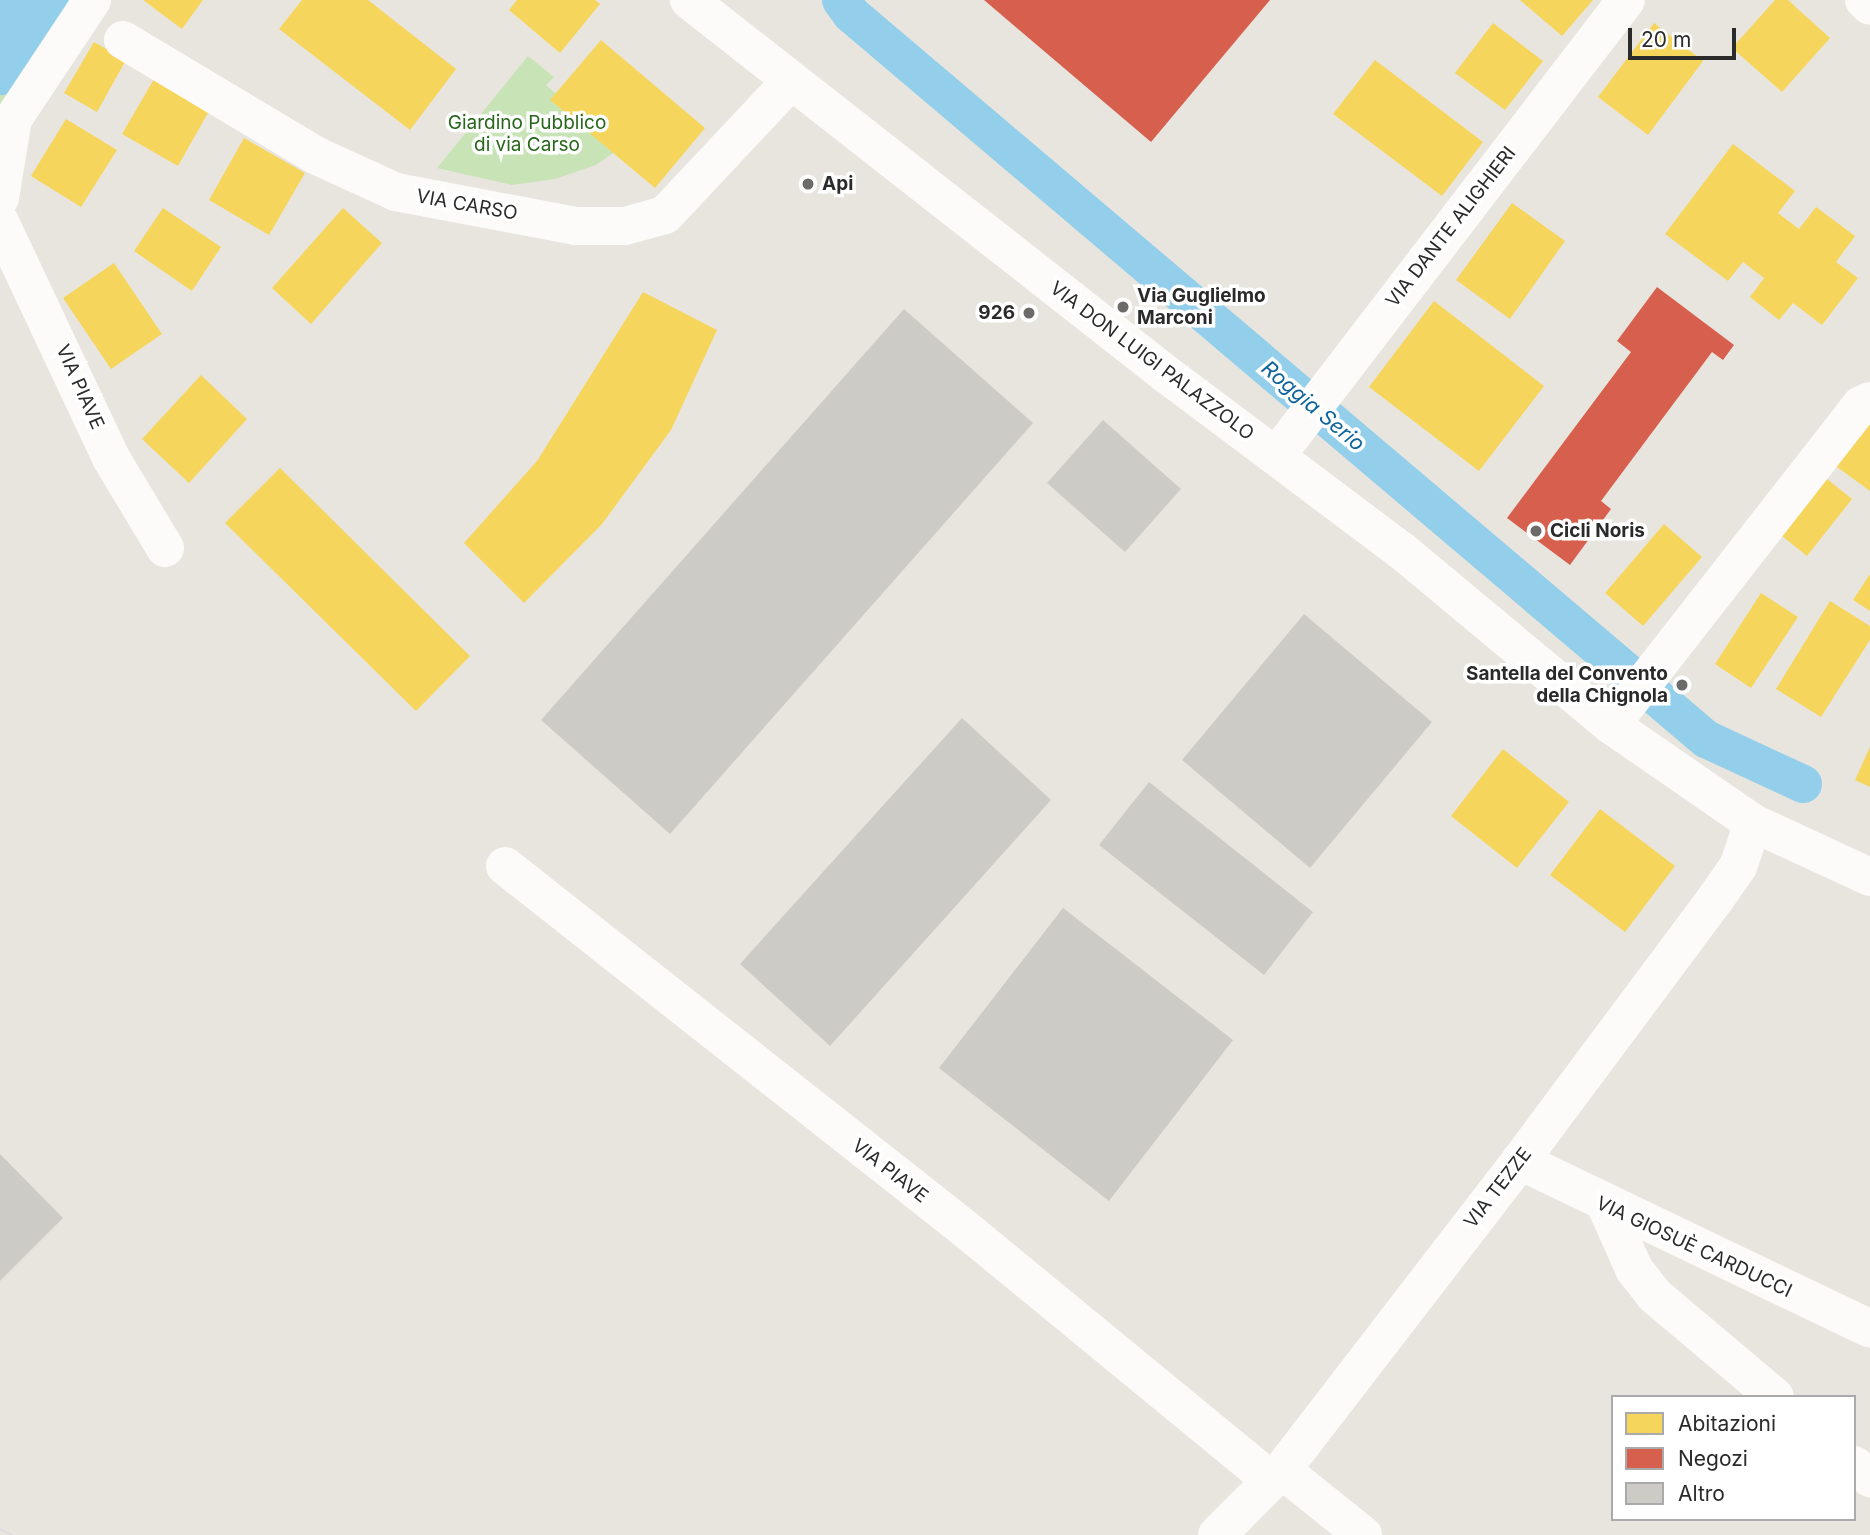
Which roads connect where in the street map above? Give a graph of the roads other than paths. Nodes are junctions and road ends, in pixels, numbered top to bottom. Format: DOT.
graph roads {
  1 [pos="689,0"];
  2 [pos="1626,0"];
  3 [pos="1864,0"];
  4 [pos="1870,6"];
  5 [pos="88,7"];
  6 [pos="124,40"];
  7 [pos="790,82"];
  8 [pos="0,198"];
  9 [pos="0,222"];
  10 [pos="1870,401"];
  11 [pos="1277,454"];
  12 [pos="165,548"];
  13 [pos="1611,725"];
  14 [pos="1753,823"];
  15 [pos="505,866"];
  16 [pos="1870,877"];
  17 [pos="1520,1161"];
  18 [pos="1606,1206"];
  19 [pos="1870,1329"];
  20 [pos="1772,1395"];
  21 [pos="1856,1467"];
  22 [pos="1277,1475"];
  23 [pos="1870,1478"];
  24 [pos="1217,1535"];
  25 [pos="1363,1535"];
  1 -- 7 [label="street, VIA DON LUIGI PALAZZOLO"];
  2 -- 11 [label="street, VIA DANTE ALIGHIERI"];
  3 -- 4 [label="street"];
  5 -- 8 [label="street"];
  6 -- 7 [label="street, VIA CARSO"];
  7 -- 11 [label="street, VIA DON LUIGI PALAZZOLO"];
  9 -- 12 [label="street, VIA PIAVE"];
  10 -- 13 [label="street"];
  11 -- 13 [label="street, VIA DON LUIGI PALAZZOLO"];
  13 -- 14 [label="street"];
  14 -- 16 [label="street"];
  14 -- 17 [label="street, VIA TEZZE"];
  15 -- 22 [label="street, VIA PIAVE"];
  17 -- 18 [label="street, VIA GIOSUÈ CARDUCCI"];
  17 -- 22 [label="street, VIA TEZZE"];
  18 -- 19 [label="street, VIA GIOSUÈ CARDUCCI"];
  18 -- 20 [label="street"];
  21 -- 23 [label="street"];
  22 -- 24 [label="street, VIA TEZZE"];
  22 -- 25 [label="street, VIA PIAVE"];
}
